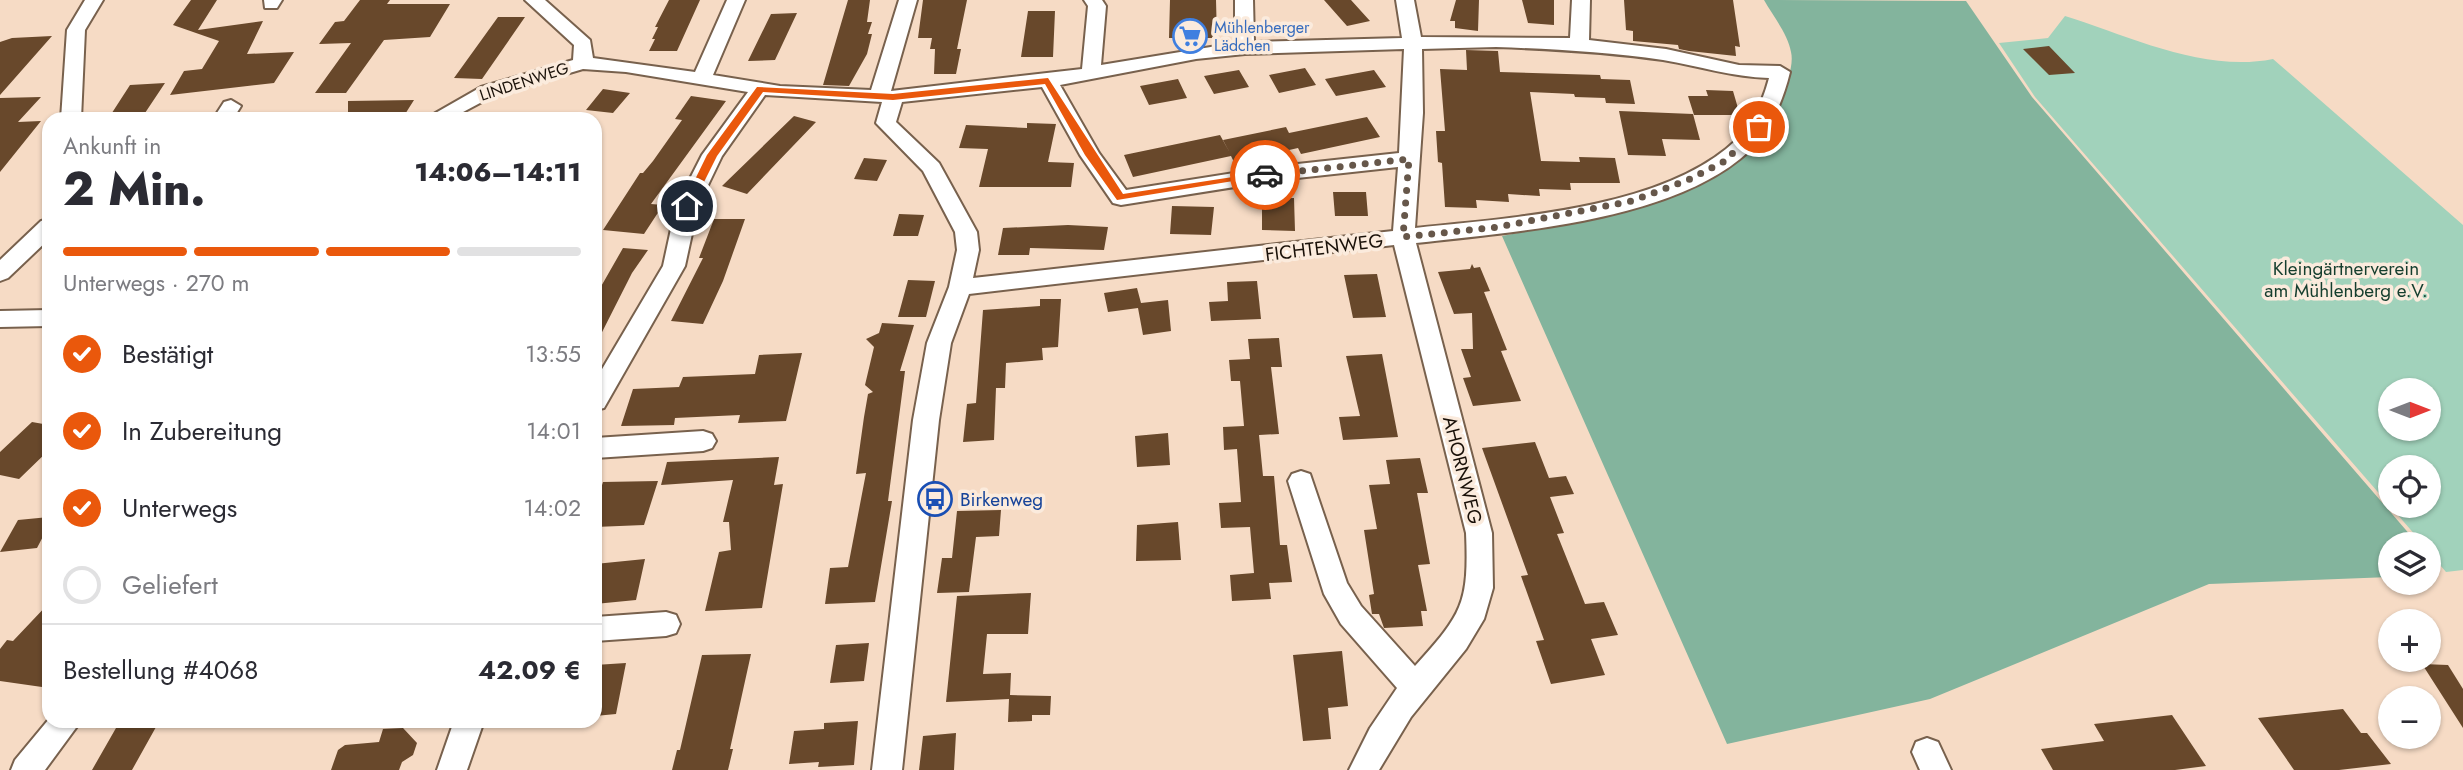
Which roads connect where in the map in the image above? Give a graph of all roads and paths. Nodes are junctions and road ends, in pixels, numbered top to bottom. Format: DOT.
graph roads {
  1 [pos="94,0"];
  2 [pos="534,0"];
  3 [pos="736,0"];
  4 [pos="908,0"];
  5 [pos="1093,0"];
  6 [pos="1244,0"];
  7 [pos="1405,0"];
  8 [pos="1581,0"];
  9 [pos="1579,44"];
  10 [pos="1413,45"];
  11 [pos="1245,48"];
  12 [pos="583,63"];
  13 [pos="1739,71"];
  14 [pos="1091,72"];
  15 [pos="701,79"];
  16 [pos="1048,81"];
  17 [pos="760,89"];
  18 [pos="886,97"];
  19 [pos="1774,100"];
  20 [pos="71,112"];
  21 [pos="449,112"];
  22 [pos="1409,159"];
  23 [pos="42,233"];
  24 [pos="1403,237"];
  25 [pos="0,272"];
  26 [pos="960,287"];
  27 [pos="42,318"];
  28 [pos="0,319"];
  29 [pos="602,390"];
  30 [pos="703,441"];
  31 [pos="602,447"];
  32 [pos="1301,481"];
  33 [pos="666,624"];
  34 [pos="602,629"];
  35 [pos="1415,687"];
  36 [pos="60,728"];
  37 [pos="467,728"];
  38 [pos="26,770"];
  39 [pos="452,770"];
  40 [pos="887,770"];
  41 [pos="1364,770"];
  1 -- 20 [label="street"];
  2 -- 12 [label="street"];
  3 -- 15 [label="street"];
  4 -- 18 [label="street"];
  5 -- 14 [label="street"];
  6 -- 11 [label="street"];
  7 -- 10 [label="street, AHORNWEG"];
  8 -- 9 [label="street"];
  9 -- 10 [label="street"];
  9 -- 13 [label="street"];
  10 -- 11 [label="street"];
  10 -- 22 [label="street, AHORNWEG"];
  11 -- 14 [label="street"];
  12 -- 15 [label="street, LINDENWEG"];
  12 -- 21 [label="street, LINDENWEG"];
  13 -- 19 [label="street"];
  13 -- 19 [label="street, FICHTENWEG"];
  14 -- 16 [label="street"];
  15 -- 17 [label="street, LINDENWEG"];
  16 -- 18 [label="street"];
  16 -- 22 [label="street"];
  17 -- 18 [label="street"];
  17 -- 29 [label="street"];
  18 -- 26 [label="street"];
  19 -- 24 [label="street, FICHTENWEG"];
  22 -- 24 [label="street, AHORNWEG"];
  23 -- 25 [label="street"];
  24 -- 26 [label="street, FICHTENWEG"];
  24 -- 35 [label="street, AHORNWEG"];
  26 -- 40 [label="street"];
  27 -- 28 [label="street"];
  30 -- 31 [label="street"];
  32 -- 35 [label="street"];
  33 -- 34 [label="street"];
  35 -- 41 [label="street, AHORNWEG"];
  36 -- 38 [label="street"];
  37 -- 39 [label="street"];
}
